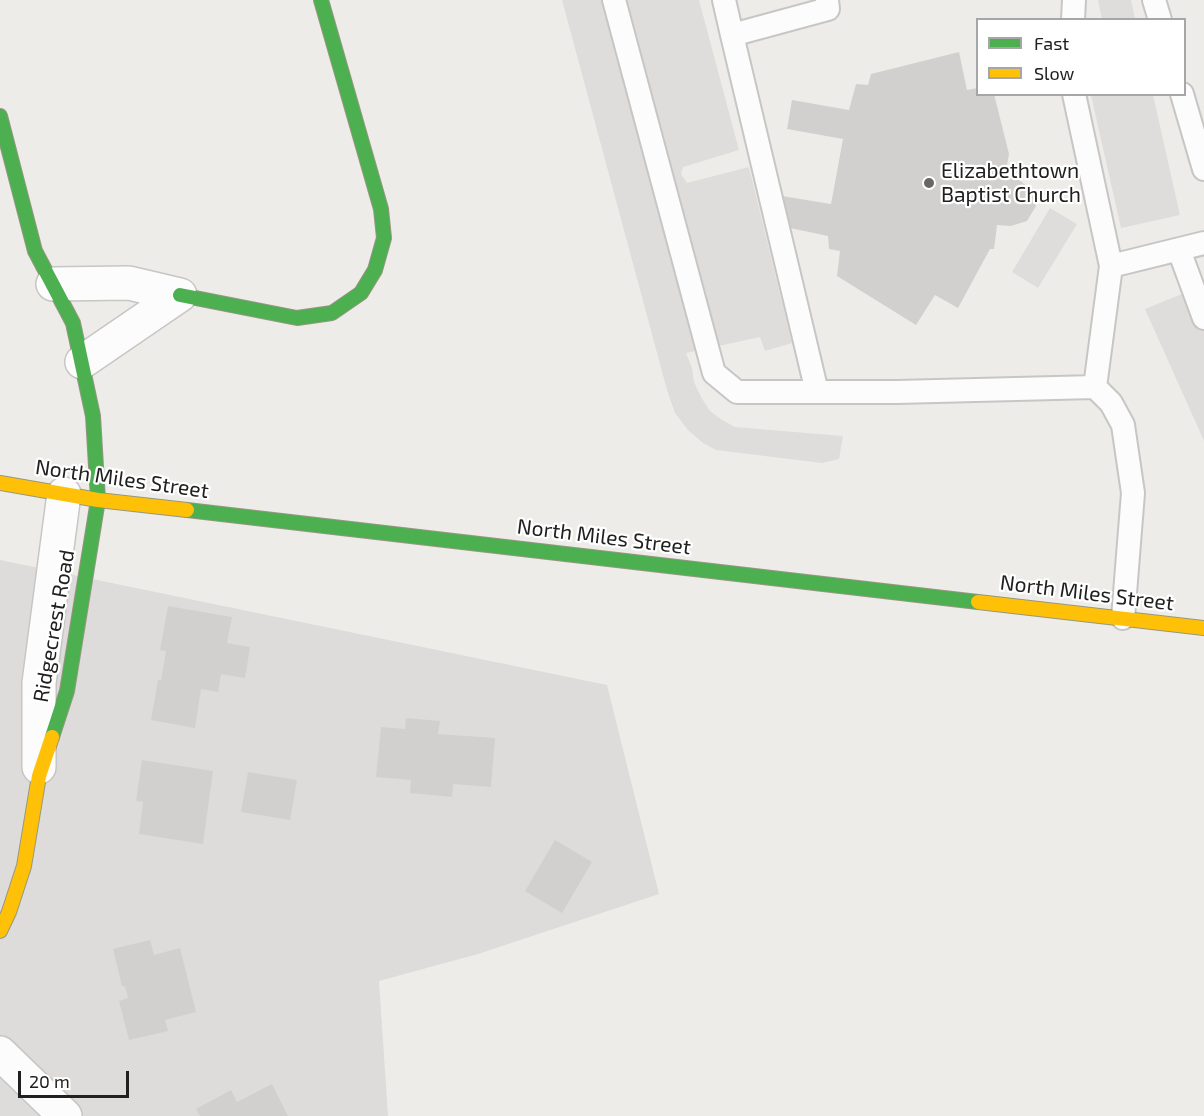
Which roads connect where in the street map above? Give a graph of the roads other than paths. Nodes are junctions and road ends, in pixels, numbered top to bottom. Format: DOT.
graph roads {
  1 [pos="321,0"];
  2 [pos="614,0"];
  3 [pos="724,0"];
  4 [pos="1074,0"];
  5 [pos="1154,0"];
  6 [pos="833,3"];
  7 [pos="1073,18"];
  8 [pos="1159,18"];
  9 [pos="732,35"];
  10 [pos="1074,96"];
  11 [pos="1183,96"];
  12 [pos="0,116"];
  13 [pos="1204,169"];
  14 [pos="1204,243"];
  15 [pos="1179,250"];
  16 [pos="1111,266"];
  17 [pos="53,284"];
  18 [pos="180,295"];
  19 [pos="1204,318"];
  20 [pos="82,362"];
  21 [pos="1095,387"];
  22 [pos="817,392"];
  23 [pos="0,483"];
  24 [pos="64,494"];
  25 [pos="98,500"];
  26 [pos="1124,618"];
  27 [pos="1204,628"];
  28 [pos="39,776"];
  29 [pos="0,931"];
  30 [pos="0,1053"];
  31 [pos="65,1116"];
  1 -- 18 [label="street"];
  2 -- 22 [label="lane"];
  3 -- 9 [label="lane"];
  4 -- 7 [label="lane"];
  5 -- 8 [label="lane"];
  6 -- 9 [label="lane"];
  9 -- 22 [label="lane"];
  10 -- 16 [label="lane"];
  11 -- 13 [label="lane"];
  12 -- 17 [label="street, Ridgecrest Road"];
  14 -- 15 [label="lane"];
  15 -- 16 [label="lane"];
  15 -- 19 [label="lane"];
  16 -- 21 [label="lane"];
  17 -- 18 [label="street"];
  17 -- 20 [label="street, Ridgecrest Road"];
  18 -- 20 [label="street"];
  20 -- 25 [label="street, Ridgecrest Road"];
  21 -- 22 [label="lane"];
  21 -- 26 [label="lane"];
  23 -- 24 [label="street, North Miles Street"];
  24 -- 25 [label="street, North Miles Street"];
  24 -- 28 [label="street"];
  25 -- 26 [label="street, North Miles Street"];
  25 -- 28 [label="street, Ridgecrest Road"];
  26 -- 27 [label="street, North Miles Street"];
  28 -- 29 [label="street, Ridgecrest Road"];
  30 -- 31 [label="street"];
}
